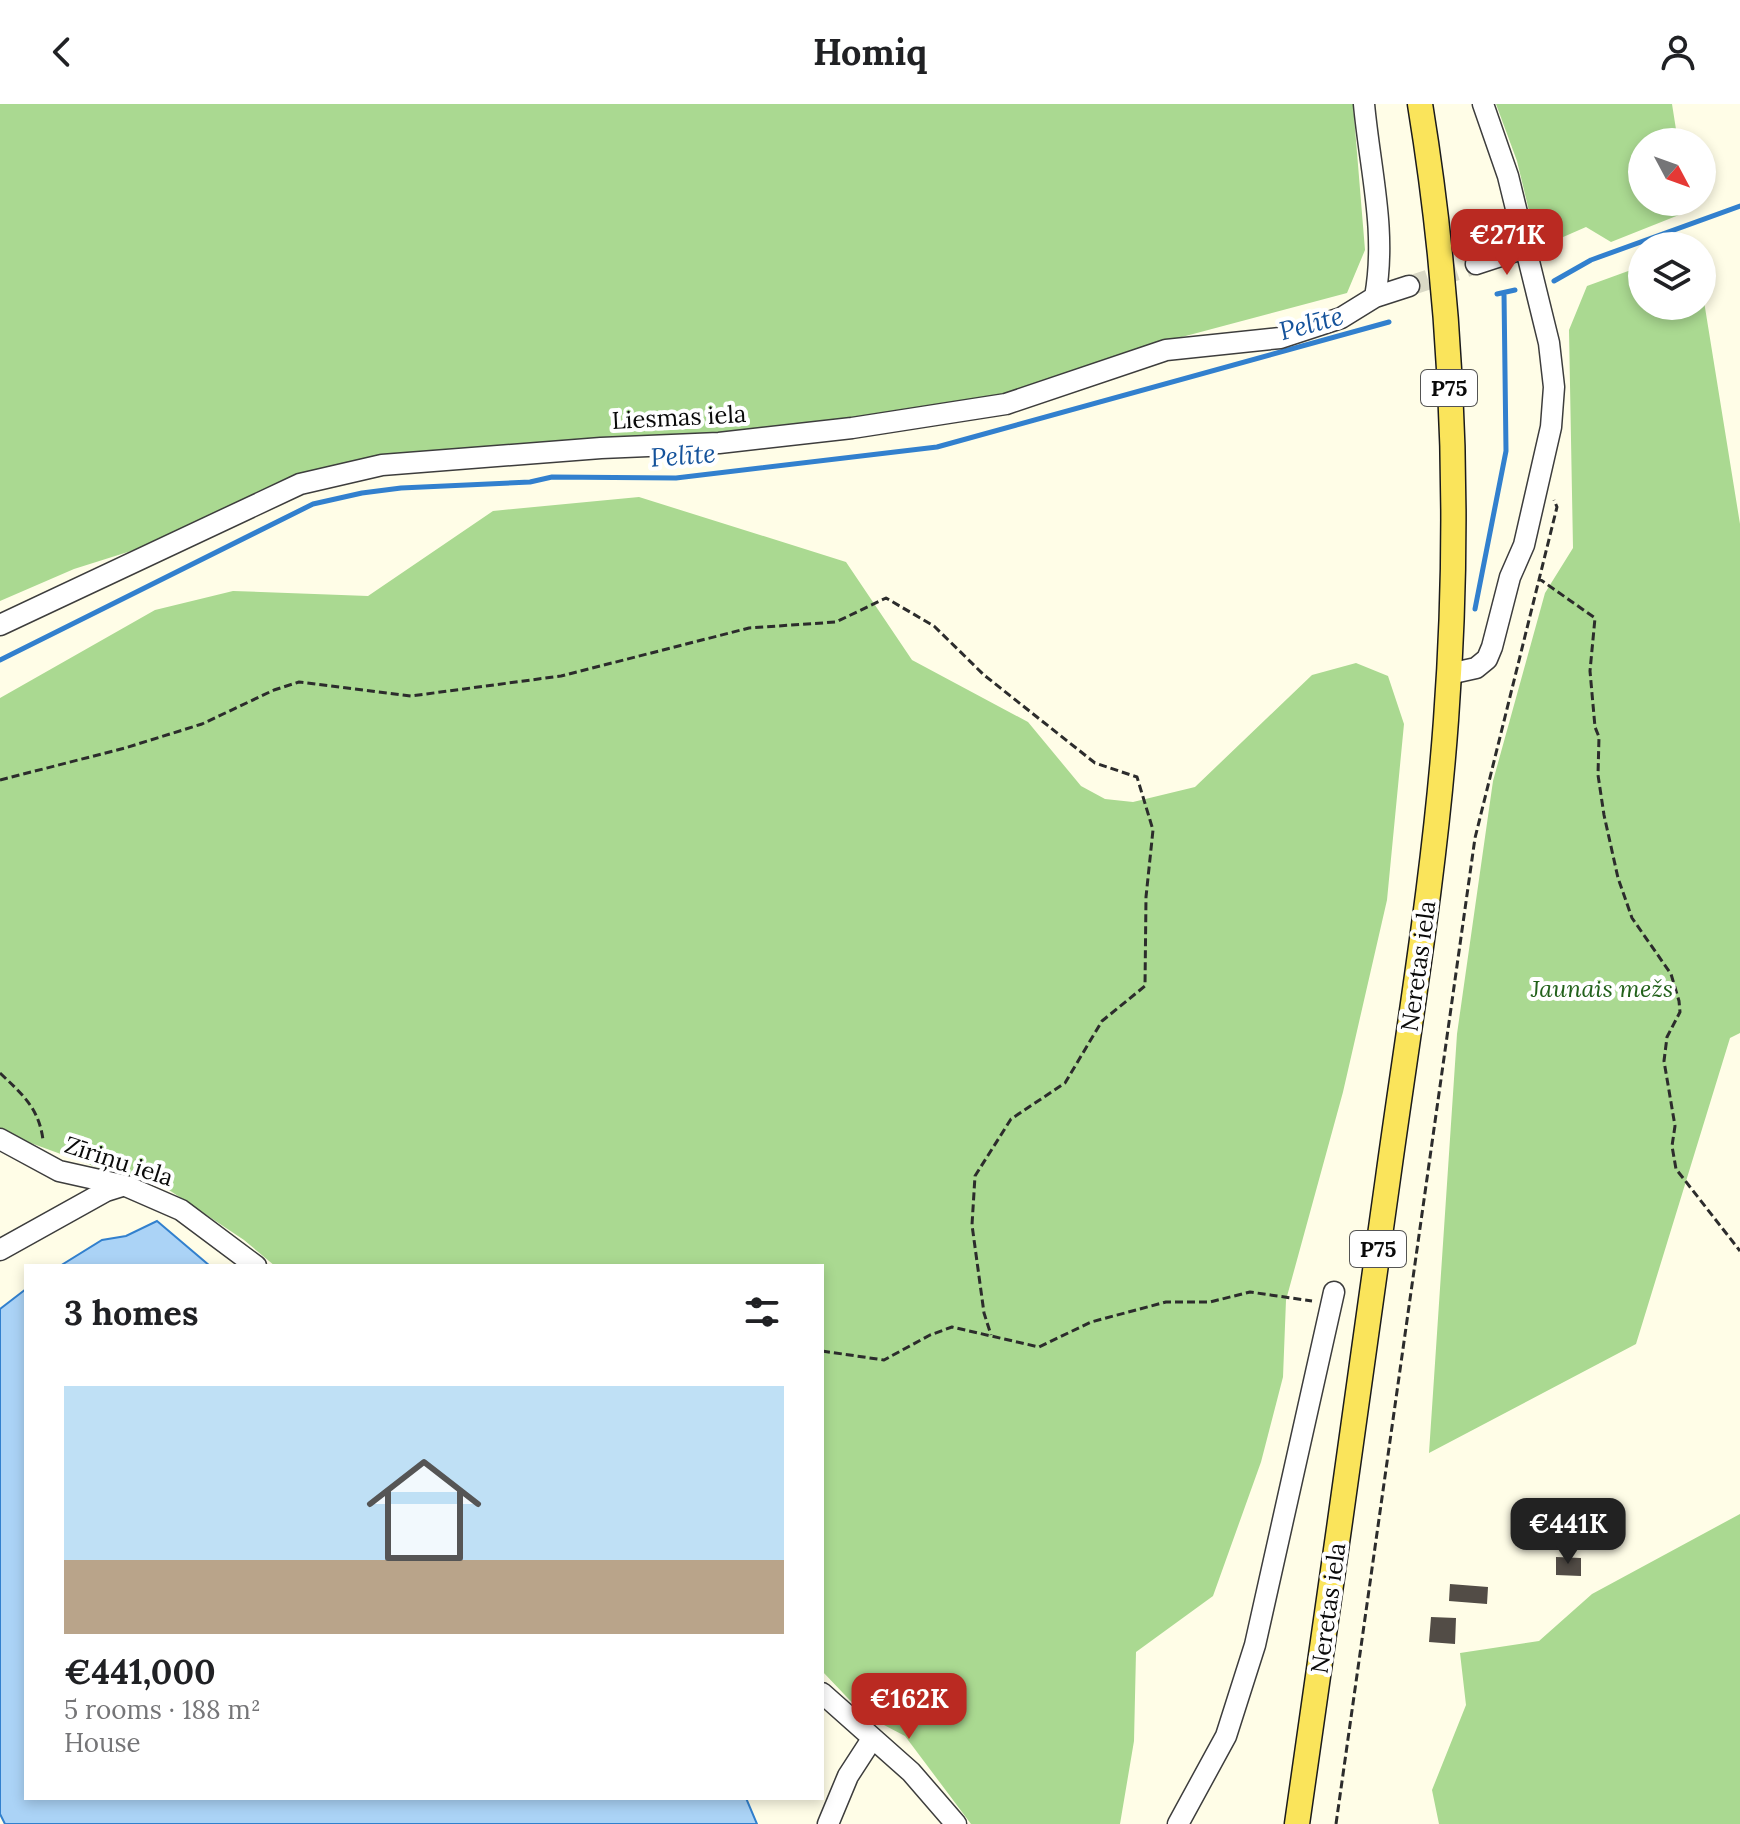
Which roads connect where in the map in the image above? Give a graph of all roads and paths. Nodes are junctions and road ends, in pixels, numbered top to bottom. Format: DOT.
graph roads {
  1 [pos="1364,104"];
  2 [pos="1420,104"];
  3 [pos="1483,104"];
  4 [pos="1525,248"];
  5 [pos="1476,264"];
  6 [pos="1409,286"];
  7 [pos="1375,297"];
  8 [pos="1557,507"];
  9 [pos="1538,578"];
  10 [pos="0,625"];
  11 [pos="1449,674"];
  12 [pos="0,780"];
  13 [pos="0,1073"];
  14 [pos="0,1139"];
  15 [pos="43,1144"];
  16 [pos="126,1186"];
  17 [pos="0,1250"];
  18 [pos="1740,1251"];
  19 [pos="253,1264"];
  20 [pos="1327,1298"];
  21 [pos="991,1335"];
  22 [pos="824,1351"];
  23 [pos="824,1695"];
  24 [pos="872,1739"];
  25 [pos="828,1824"];
  26 [pos="956,1824"];
  27 [pos="1178,1824"];
  28 [pos="1297,1824"];
  29 [pos="1336,1824"];
  1 -- 7 [label="street"];
  2 -- 11 [label="main road, Neretas iela / P75"];
  3 -- 4 [label="street"];
  4 -- 5 [label="street"];
  4 -- 11 [label="street"];
  6 -- 7 [label="street, Liesmas iela"];
  7 -- 10 [label="street, Liesmas iela"];
  8 -- 9 [label="path"];
  9 -- 18 [label="path"];
  9 -- 29 [label="path"];
  11 -- 28 [label="main road, Neretas iela / P75"];
  12 -- 21 [label="path"];
  13 -- 15 [label="path"];
  14 -- 16 [label="street, Zīriņu iela"];
  16 -- 17 [label="street"];
  16 -- 19 [label="street, Zīriņu iela"];
  20 -- 21 [label="path"];
  20 -- 27 [label="street"];
  21 -- 22 [label="path"];
  23 -- 24 [label="street"];
  24 -- 25 [label="street"];
  24 -- 26 [label="street"];
}
